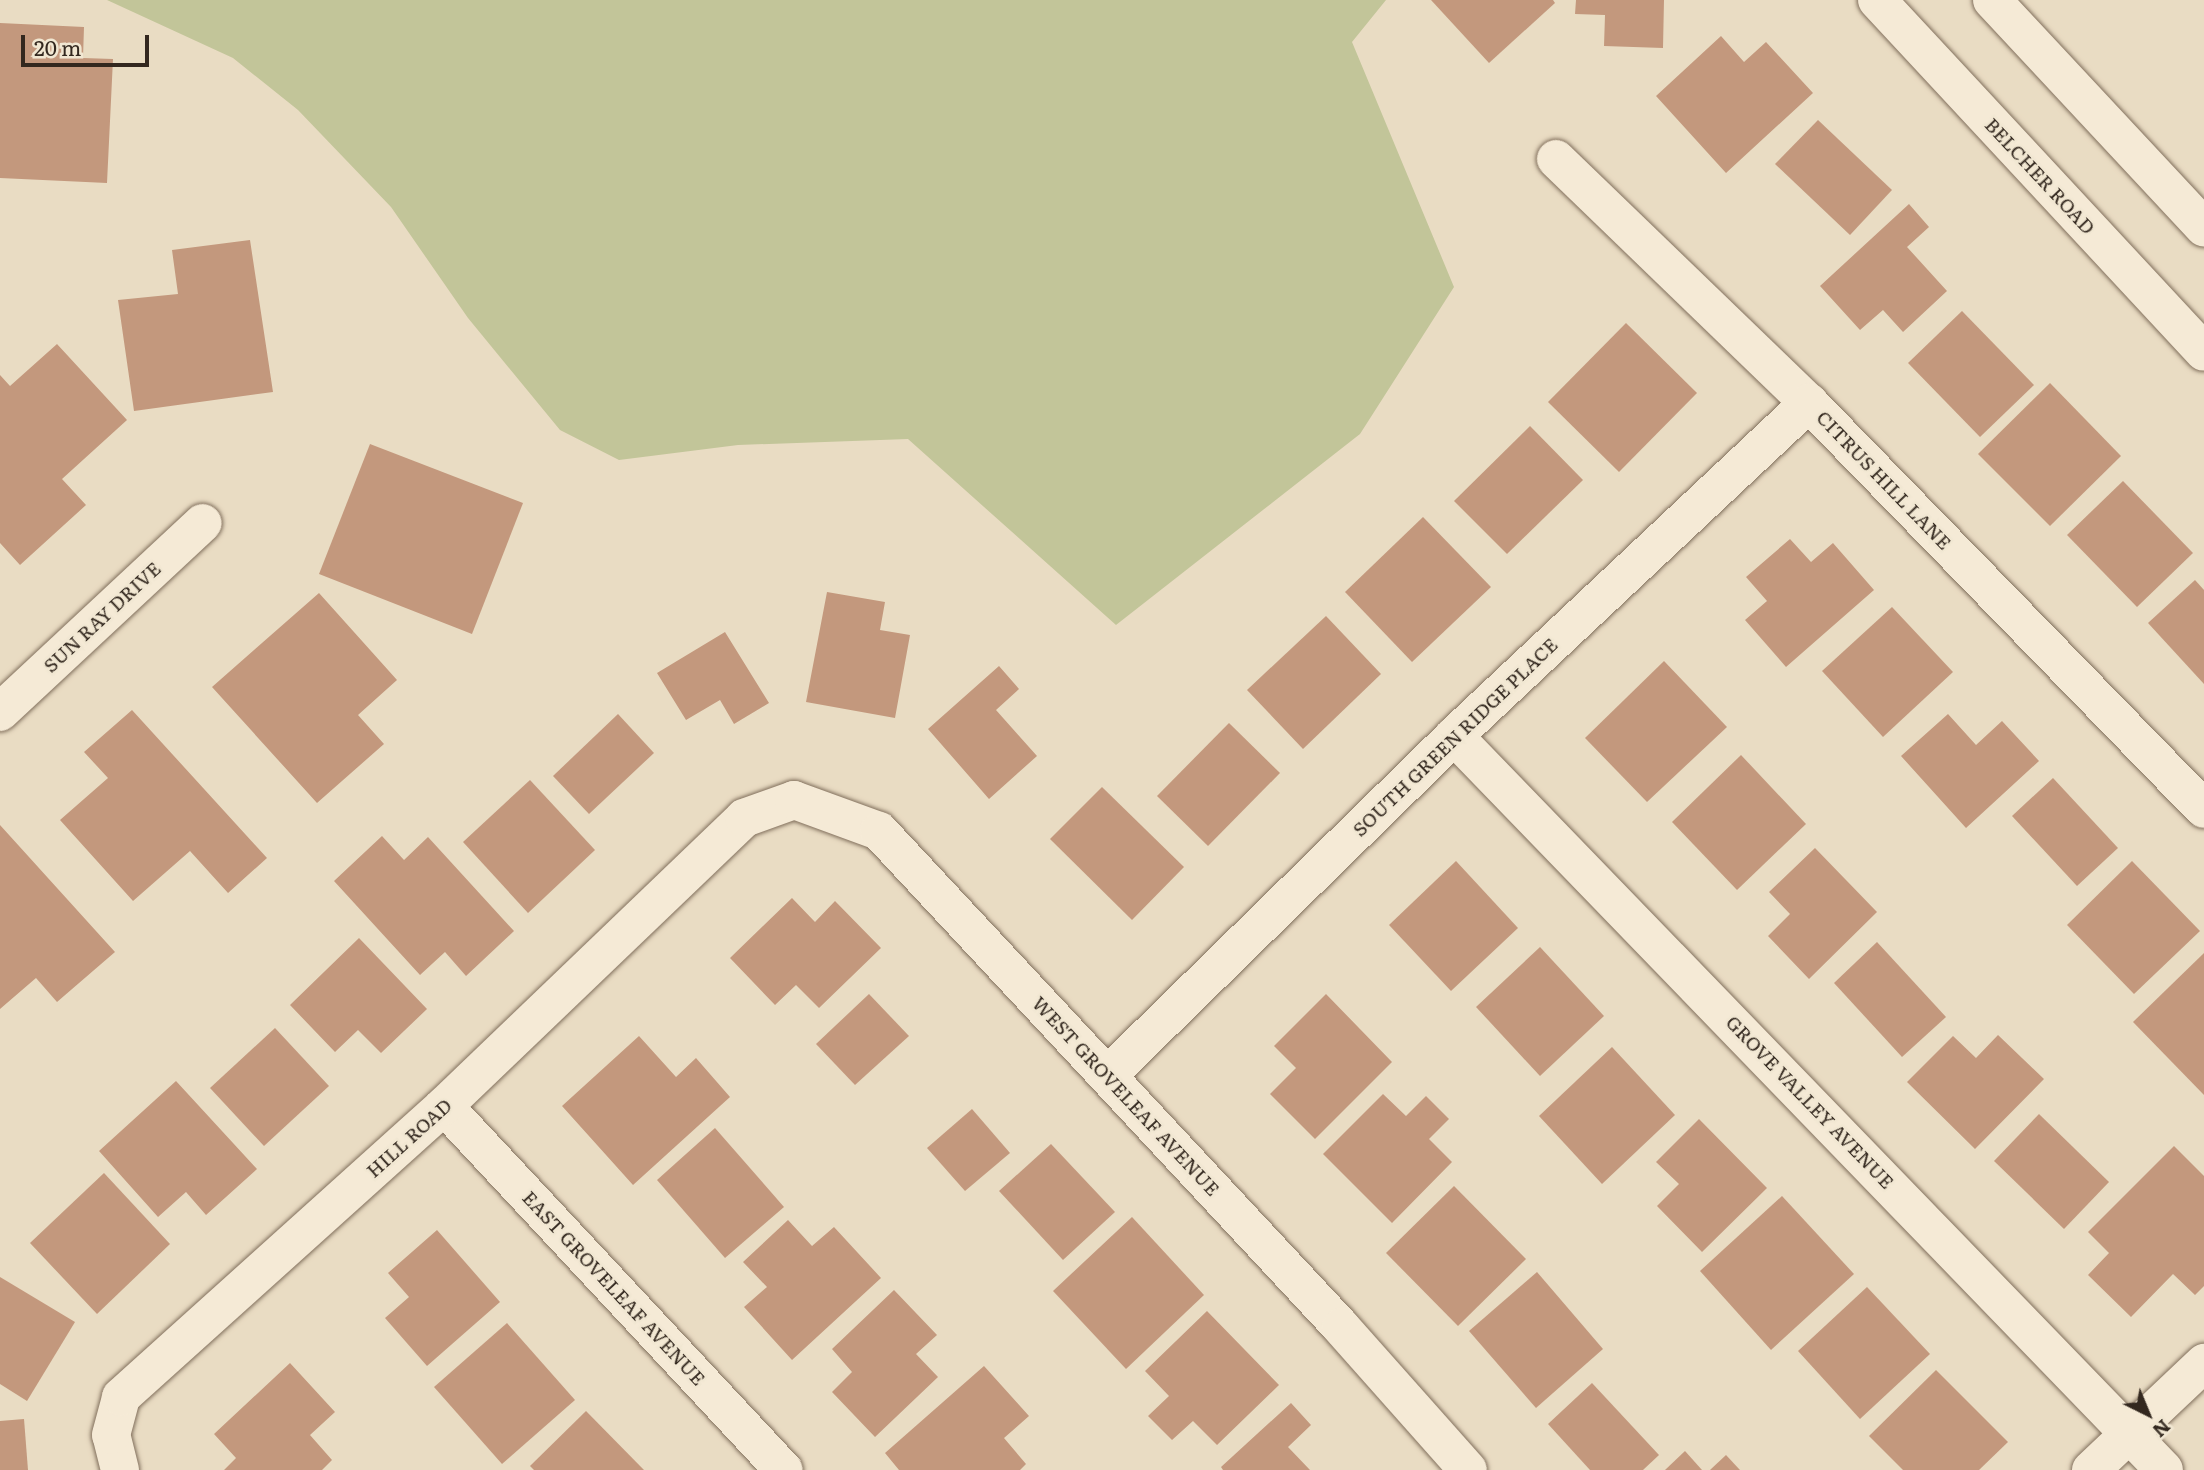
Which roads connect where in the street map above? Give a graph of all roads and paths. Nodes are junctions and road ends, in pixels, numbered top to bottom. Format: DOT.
graph roads {
  1 [pos="1877,0"];
  2 [pos="1992,0"];
  3 [pos="1556,159"];
  4 [pos="2204,227"];
  5 [pos="2204,352"];
  6 [pos="1809,403"];
  7 [pos="203,523"];
  8 [pos="0,712"];
  9 [pos="1454,736"];
  10 [pos="2204,809"];
  11 [pos="744,818"];
  12 [pos="1107,1076"];
  13 [pos="444,1106"];
  14 [pos="2204,1363"];
  15 [pos="2130,1433"];
  16 [pos="120,1470"];
  17 [pos="784,1470"];
  18 [pos="1468,1470"];
  19 [pos="2091,1470"];
  20 [pos="2164,1470"];
  1 -- 5 [label="street, BELCHER ROAD"];
  2 -- 4 [label="street"];
  3 -- 6 [label="street, CITRUS HILL LANE"];
  6 -- 9 [label="street, SOUTH GREEN RIDGE PLACE"];
  6 -- 10 [label="street, CITRUS HILL LANE"];
  7 -- 8 [label="street, SUN RAY DRIVE"];
  9 -- 12 [label="street, SOUTH GREEN RIDGE PLACE"];
  9 -- 15 [label="street, GROVE VALLEY AVENUE"];
  11 -- 12 [label="street, WEST GROVELEAF AVENUE"];
  11 -- 13 [label="street, HILL ROAD"];
  12 -- 18 [label="street, WEST GROVELEAF AVENUE"];
  13 -- 16 [label="street, HILL ROAD"];
  13 -- 17 [label="street, EAST GROVELEAF AVENUE"];
  14 -- 15 [label="street"];
  15 -- 19 [label="street"];
  15 -- 20 [label="street, GROVE VALLEY AVENUE"];
}
